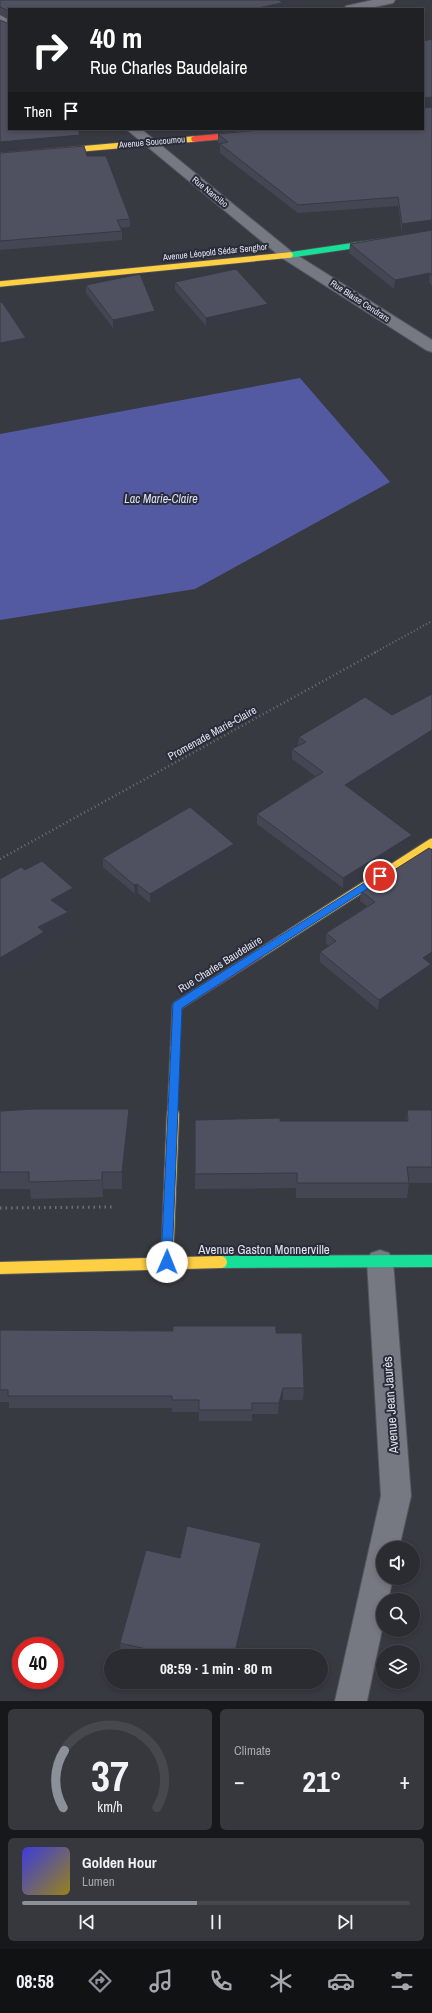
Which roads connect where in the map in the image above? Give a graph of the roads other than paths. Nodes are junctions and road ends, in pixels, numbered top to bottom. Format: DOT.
graph roads {
  1 [pos="389,0"];
  2 [pos="354,8"];
  3 [pos="0,19"];
  4 [pos="8,26"];
  5 [pos="134,130"];
  6 [pos="292,130"];
  7 [pos="149,142"];
  8 [pos="0,156"];
  9 [pos="432,234"];
  10 [pos="287,255"];
  11 [pos="0,284"];
  12 [pos="432,347"];
  13 [pos="432,843"];
  14 [pos="380,1261"];
  15 [pos="432,1261"];
  16 [pos="167,1262"];
  17 [pos="0,1268"];
  18 [pos="386,1541"];
  19 [pos="376,1585"];
  20 [pos="351,1701"];
  1 -- 2 [label="street"];
  3 -- 4 [label="street"];
  5 -- 7 [label="street, Rue Nancibo"];
  6 -- 7 [label="street, Avenue Soucoumou"];
  7 -- 8 [label="street, Avenue Soucoumou"];
  7 -- 10 [label="street, Rue Nancibo"];
  9 -- 10 [label="street, Avenue Léopold Sédar Senghor"];
  10 -- 11 [label="street, Avenue Léopold Sédar Senghor"];
  10 -- 12 [label="street, Rue Blaise Cendrars"];
  13 -- 16 [label="street, Rue Charles Baudelaire"];
  14 -- 15 [label="street, Avenue Gaston Monnerville"];
  14 -- 16 [label="street, Avenue Gaston Monnerville"];
  14 -- 18 [label="street, Avenue Jean Jaurès"];
  16 -- 17 [label="street, Avenue Gaston Monnerville"];
  19 -- 20 [label="street"];
}
